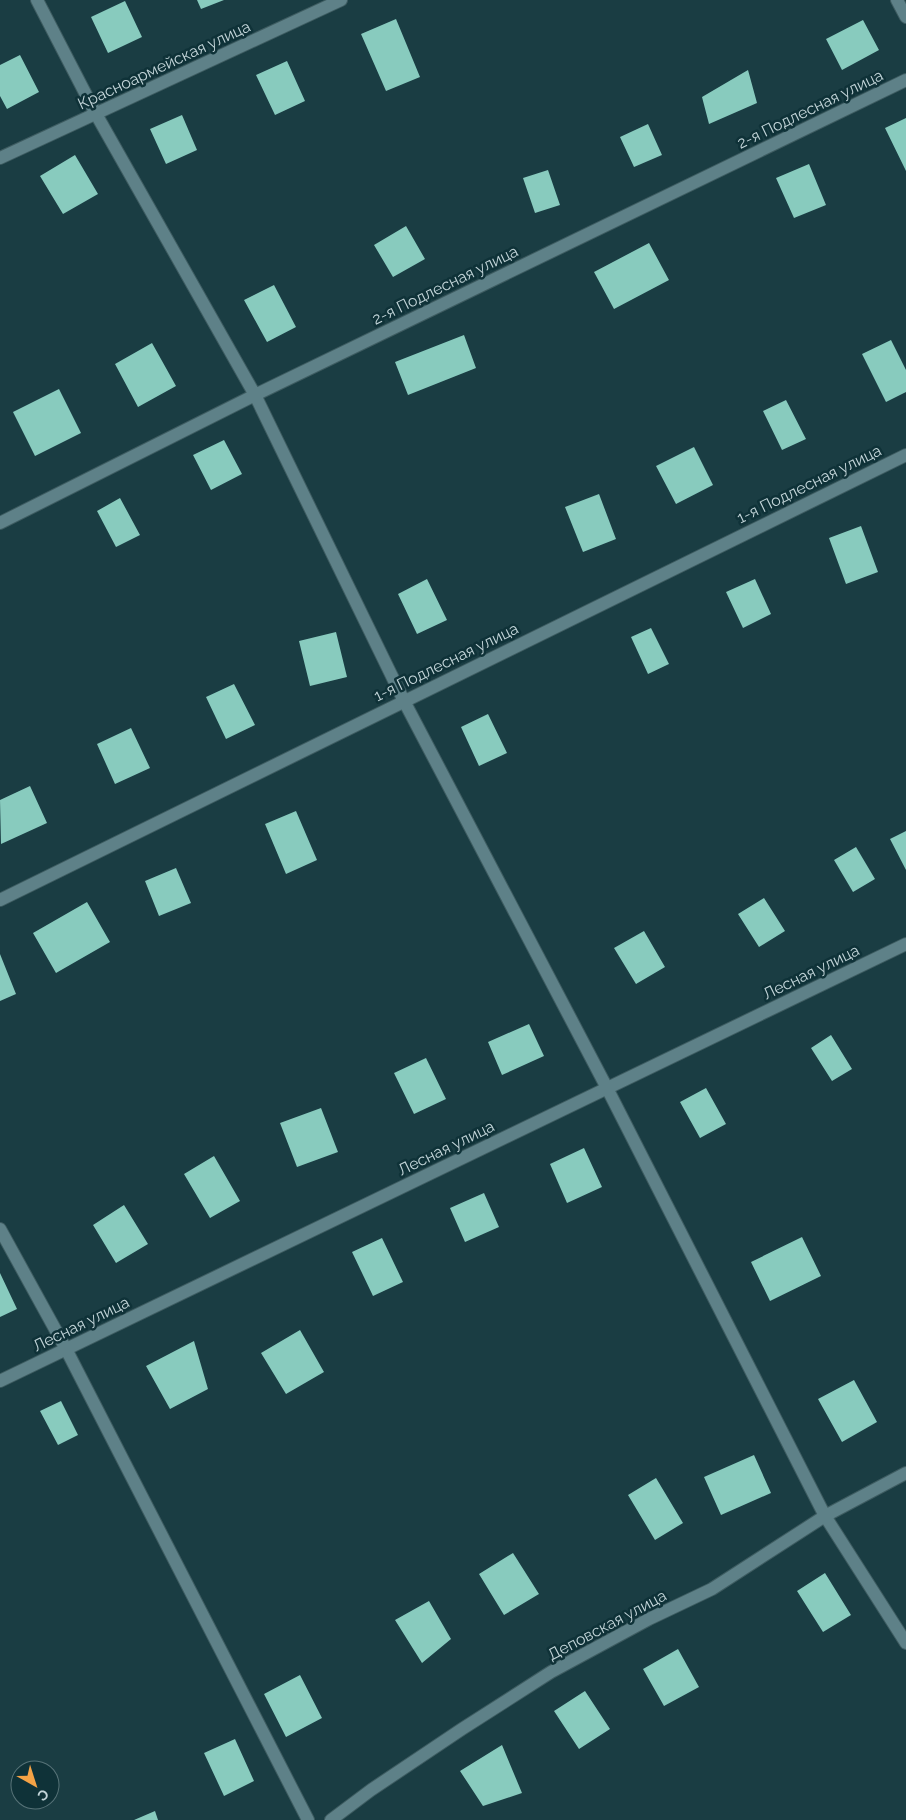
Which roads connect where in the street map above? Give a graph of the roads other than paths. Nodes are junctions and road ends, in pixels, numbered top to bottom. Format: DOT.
graph roads {
  1 [pos="37,0"];
  2 [pos="341,0"];
  3 [pos="897,0"];
  4 [pos="906,17"];
  5 [pos="906,80"];
  6 [pos="96,114"];
  7 [pos="0,158"];
  8 [pos="255,395"];
  9 [pos="906,455"];
  10 [pos="0,523"];
  11 [pos="404,701"];
  12 [pos="0,900"];
  13 [pos="906,944"];
  14 [pos="607,1088"];
  15 [pos="0,1229"];
  16 [pos="66,1349"];
  17 [pos="0,1381"];
  18 [pos="906,1473"];
  19 [pos="825,1516"];
  20 [pos="906,1643"];
  21 [pos="308,1820"];
  22 [pos="332,1820"];
  1 -- 6 [label="street"];
  2 -- 6 [label="street, Красноармейская улица"];
  3 -- 4 [label="street"];
  5 -- 8 [label="street, 2-я Подлесная улица"];
  6 -- 7 [label="street, Красноармейская улица"];
  6 -- 8 [label="street"];
  8 -- 10 [label="street, 2-я Подлесная улица"];
  8 -- 11 [label="street"];
  9 -- 11 [label="street, 1-я Подлесная улица"];
  11 -- 12 [label="street, 1-я Подлесная улица"];
  11 -- 14 [label="street"];
  13 -- 14 [label="street, Лесная улица"];
  14 -- 16 [label="street, Лесная улица"];
  14 -- 19 [label="street"];
  15 -- 16 [label="street"];
  16 -- 17 [label="street, Лесная улица"];
  16 -- 21 [label="street"];
  18 -- 19 [label="street, Деповская улица"];
  19 -- 20 [label="street"];
  19 -- 22 [label="street, Деповская улица"];
}
